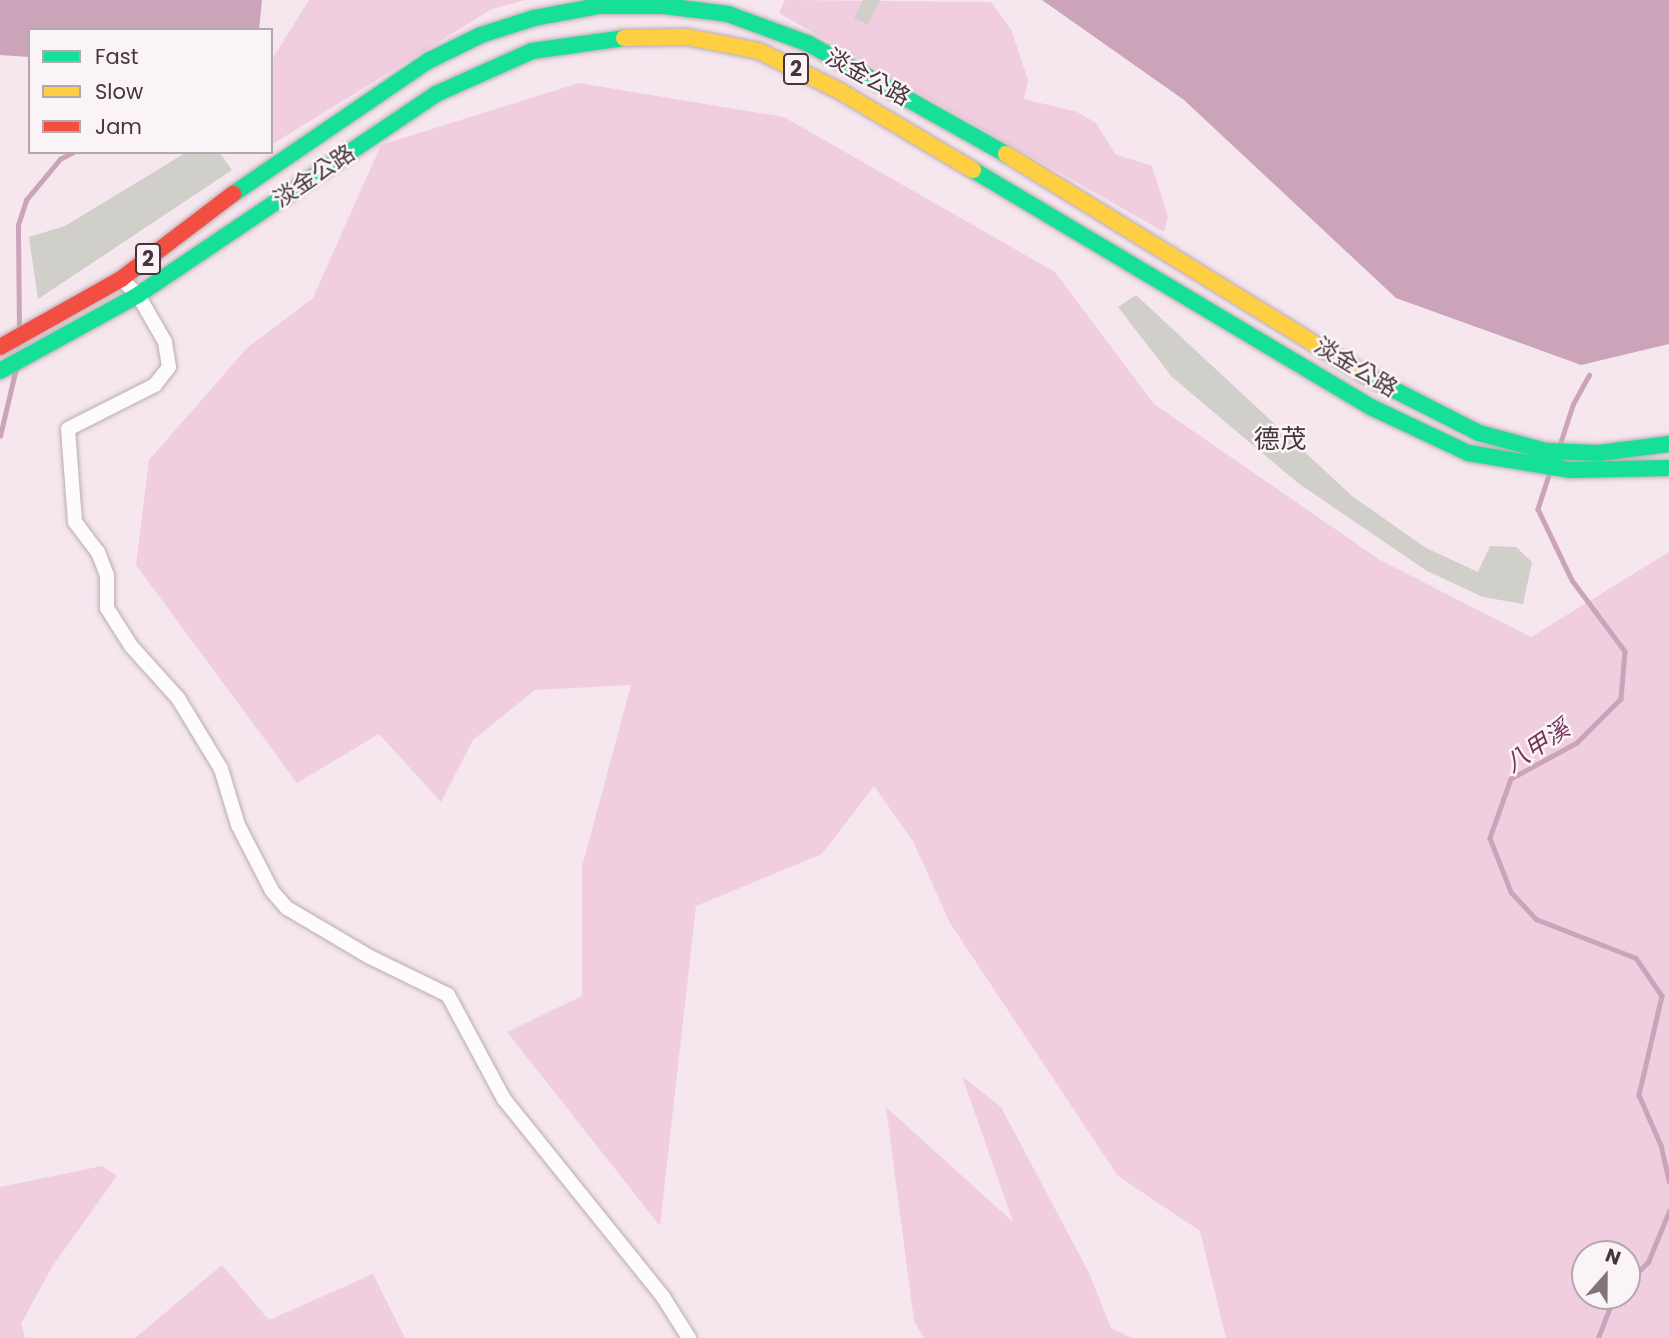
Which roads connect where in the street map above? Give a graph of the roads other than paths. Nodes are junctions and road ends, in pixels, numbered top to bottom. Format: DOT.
graph roads {
  1 [pos="121,279"];
  2 [pos="138,295"];
  3 [pos="0,346"];
  4 [pos="0,371"];
  5 [pos="1669,444"];
  6 [pos="1669,468"];
  7 [pos="690,1338"];
  1 -- 2 [label="street"];
  1 -- 3 [label="main road, 淡金公路 / 2"];
  1 -- 5 [label="main road, 淡金公路 / 2"];
  2 -- 4 [label="main road, 淡金公路 / 2"];
  2 -- 6 [label="main road, 淡金公路 / 2"];
  2 -- 7 [label="street"];
}
